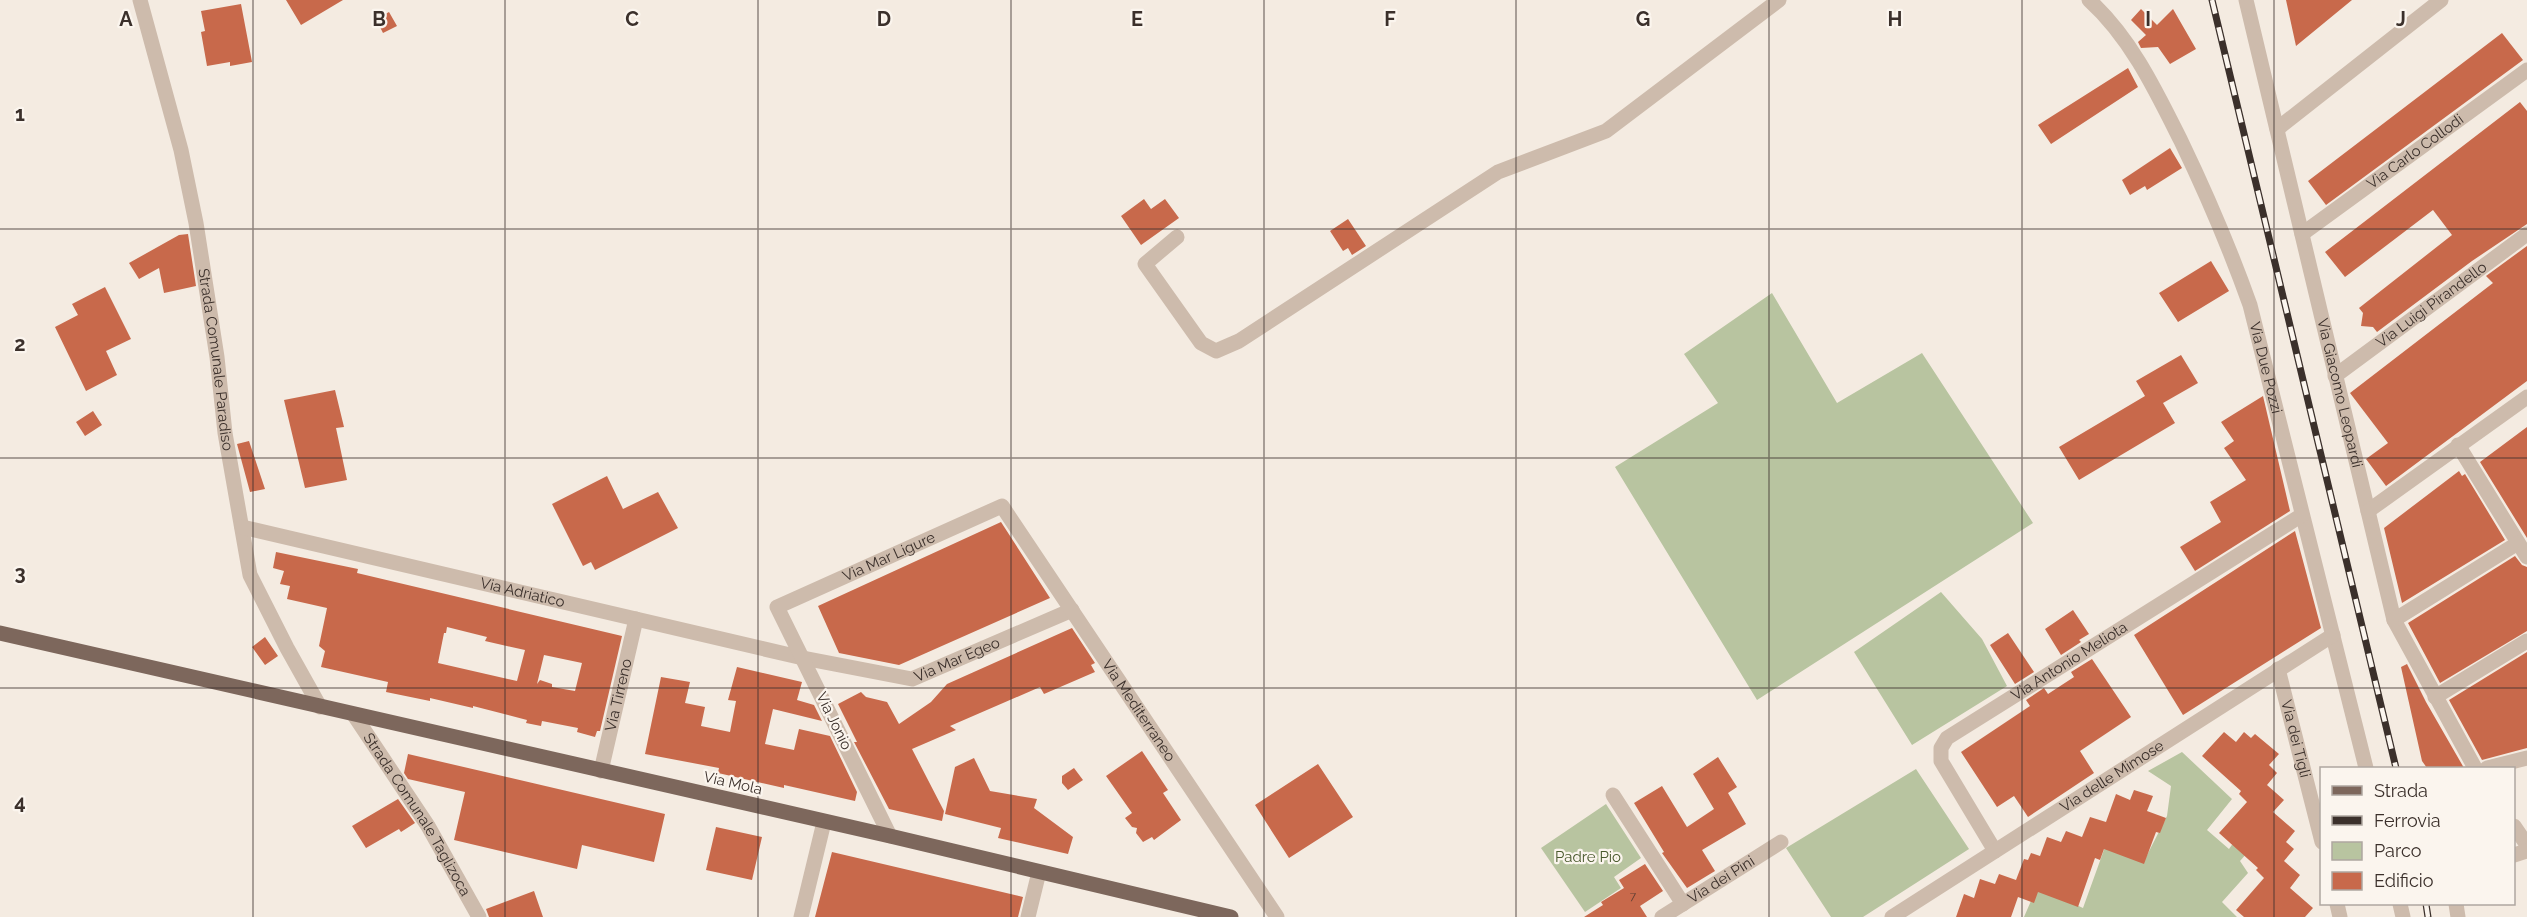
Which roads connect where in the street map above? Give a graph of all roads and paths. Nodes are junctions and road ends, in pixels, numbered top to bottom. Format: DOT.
graph roads {
  1 [pos="140,0"];
  2 [pos="1779,0"];
  3 [pos="2090,0"];
  4 [pos="2246,0"];
  5 [pos="2441,0"];
  6 [pos="2527,70"];
  7 [pos="2277,129"];
  8 [pos="2302,234"];
  9 [pos="2527,234"];
  10 [pos="1177,237"];
  11 [pos="2335,376"];
  12 [pos="2527,397"];
  13 [pos="2458,445"];
  14 [pos="1002,506"];
  15 [pos="2368,511"];
  16 [pos="2302,515"];
  17 [pos="242,527"];
  18 [pos="2518,543"];
  19 [pos="2527,557"];
  20 [pos="777,607"];
  21 [pos="1072,610"];
  22 [pos="636,619"];
  23 [pos="2394,620"];
  24 [pos="0,633"];
  25 [pos="2333,635"];
  26 [pos="2527,641"];
  27 [pos="803,658"];
  28 [pos="2278,669"];
  29 [pos="2435,697"];
  30 [pos="320,707"];
  31 [pos="354,715"];
  32 [pos="2527,758"];
  33 [pos="2367,767"];
  34 [pos="2474,767"];
  35 [pos="2491,767"];
  36 [pos="601,771"];
  37 [pos="1613,795"];
  38 [pos="824,822"];
  39 [pos="2515,827"];
  40 [pos="2320,834"];
  41 [pos="890,836"];
  42 [pos="1781,842"];
  43 [pos="2527,845"];
  44 [pos="1995,851"];
  45 [pos="1039,872"];
  46 [pos="1683,904"];
  47 [pos="479,917"];
  48 [pos="801,917"];
  49 [pos="1028,917"];
  50 [pos="1231,917"];
  51 [pos="1277,917"];
  52 [pos="1662,917"];
  53 [pos="1892,917"];
  1 -- 17 [label="street, Strada Comunale Paradiso"];
  2 -- 10 [label="street"];
  3 -- 16 [label="street, Via Due Pozzi"];
  4 -- 7 [label="street, Via Giacomo Leopardi"];
  5 -- 7 [label="street"];
  6 -- 8 [label="street, Via Carlo Collodi"];
  7 -- 8 [label="street, Via Giacomo Leopardi"];
  8 -- 11 [label="street, Via Giacomo Leopardi"];
  9 -- 11 [label="street, Via Luigi Pirandello"];
  11 -- 15 [label="street, Via Giacomo Leopardi"];
  12 -- 13 [label="street"];
  13 -- 15 [label="street"];
  13 -- 18 [label="street"];
  14 -- 20 [label="street, Via Mar Ligure"];
  14 -- 21 [label="street, Via Mediterraneo"];
  15 -- 23 [label="street, Via Giacomo Leopardi"];
  16 -- 25 [label="street, Via Due Pozzi"];
  16 -- 44 [label="street, Via Antonio Meliota"];
  17 -- 22 [label="street, Via Adriatico"];
  17 -- 30 [label="street, Strada Comunale Paradiso"];
  18 -- 19 [label="street"];
  18 -- 23 [label="street"];
  20 -- 27 [label="street, Via Jonio"];
  21 -- 27 [label="street, Via Mar Egeo"];
  21 -- 51 [label="street, Via Mediterraneo"];
  22 -- 27 [label="street, Via Adriatico"];
  22 -- 36 [label="street, Via Tirreno"];
  23 -- 29 [label="street, Via Giacomo Leopardi"];
  24 -- 30 [label="main road, Via Mola"];
  25 -- 28 [label="street, Via delle Mimose"];
  25 -- 33 [label="street, Via Due Pozzi"];
  26 -- 29 [label="street"];
  27 -- 41 [label="street, Via Jonio"];
  28 -- 40 [label="street, Via dei Tigli"];
  28 -- 44 [label="street, Via delle Mimose"];
  29 -- 34 [label="street, Via Giacomo Leopardi"];
  30 -- 31 [label="main road, Via Mola"];
  31 -- 36 [label="main road, Via Mola"];
  31 -- 47 [label="street, Strada Comunale Taglizoca"];
  32 -- 35 [label="street"];
  36 -- 38 [label="main road, Via Mola"];
  37 -- 46 [label="street"];
  38 -- 41 [label="main road, Via Mola"];
  38 -- 48 [label="street"];
  39 -- 43 [label="street"];
  41 -- 45 [label="main road, Via Mola"];
  42 -- 46 [label="street, Via dei Pini"];
  44 -- 53 [label="street, Via delle Mimose"];
  45 -- 49 [label="street"];
  45 -- 50 [label="main road, Via Mola"];
  46 -- 52 [label="street, Via dei Pini"];
}
